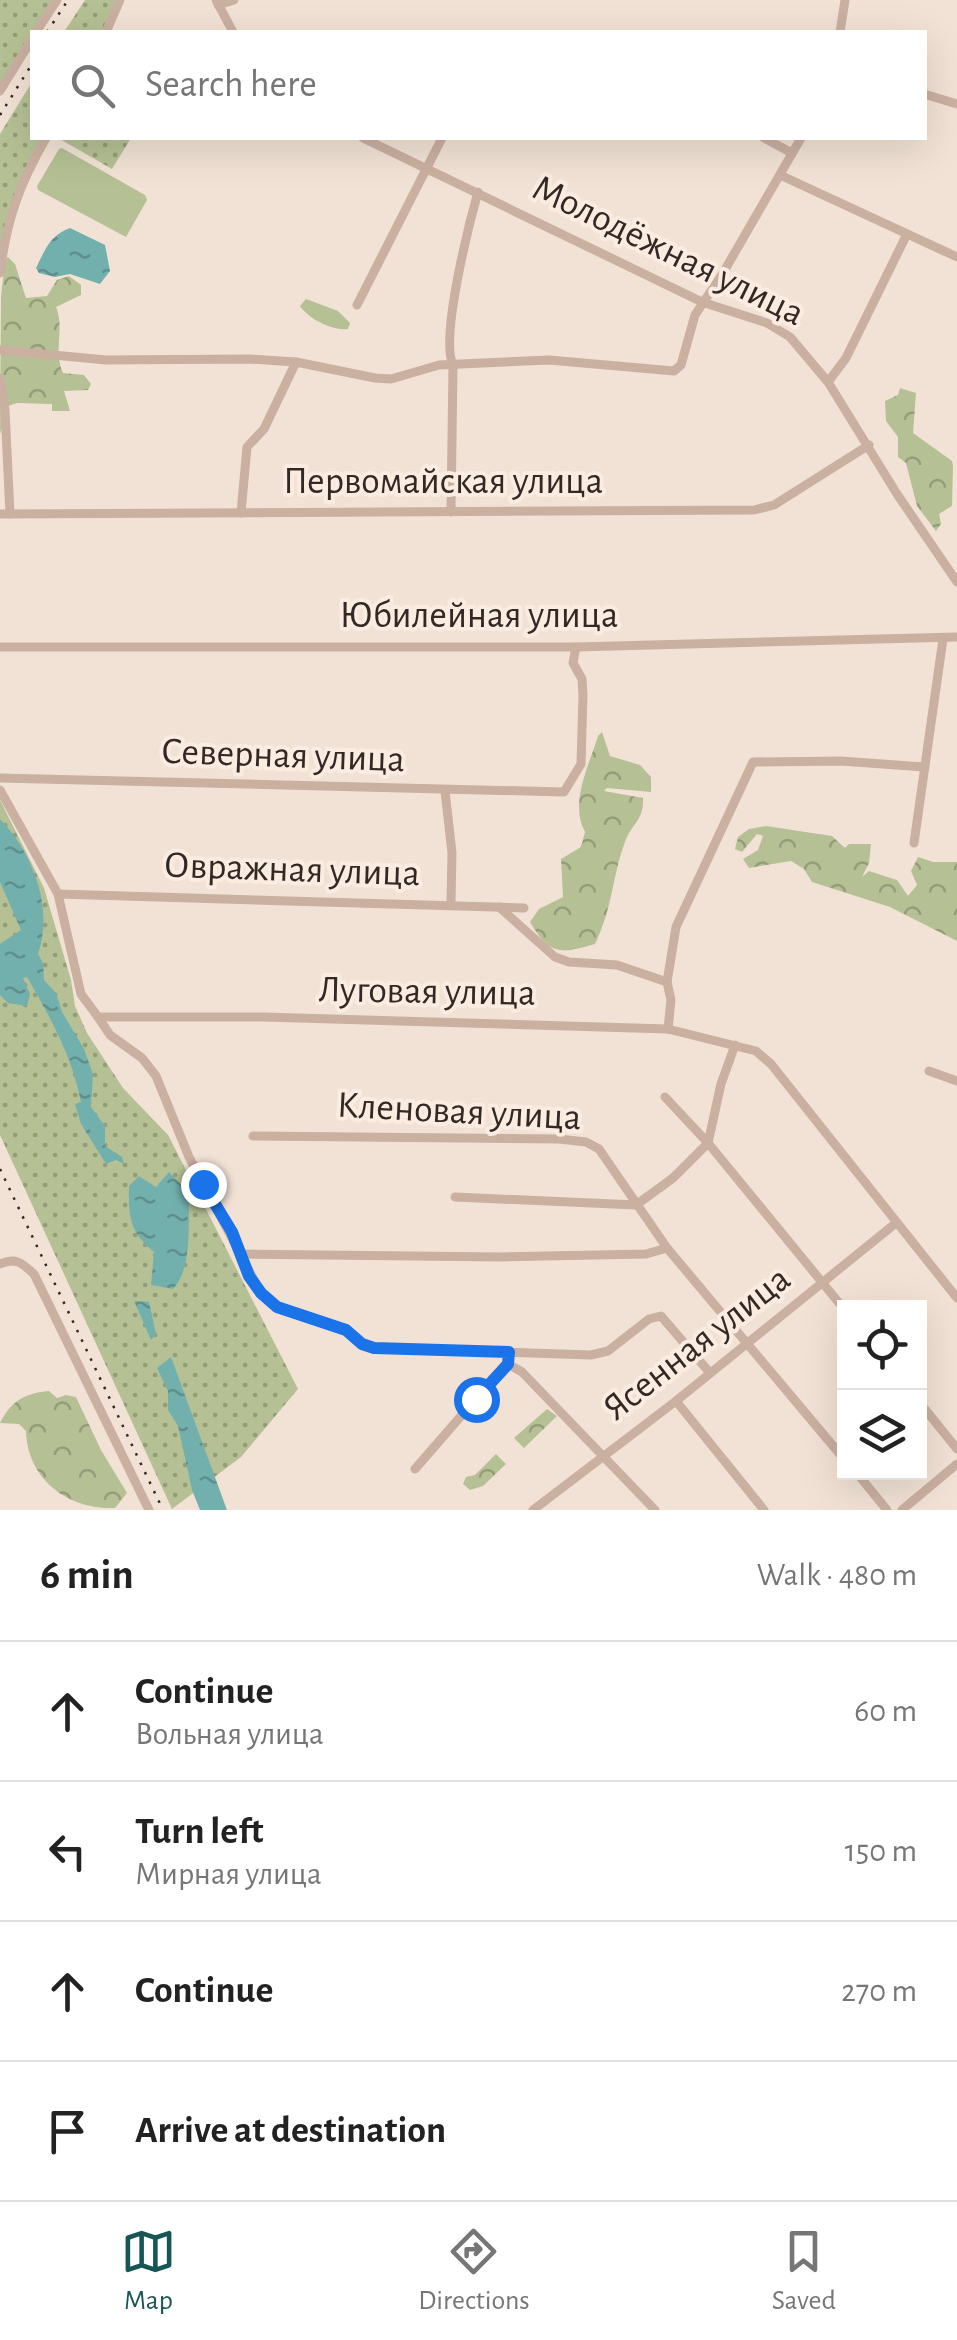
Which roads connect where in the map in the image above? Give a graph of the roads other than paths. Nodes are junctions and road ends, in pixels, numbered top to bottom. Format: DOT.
graph roads {
  1 [pos="57,0"];
  2 [pos="120,0"];
  3 [pos="234,0"];
  4 [pos="845,0"];
  5 [pos="217,3"];
  6 [pos="38,30"];
  7 [pos="107,30"];
  8 [pos="231,30"];
  9 [pos="840,30"];
  10 [pos="30,42"];
  11 [pos="0,91"];
  12 [pos="927,95"];
  13 [pos="957,104"];
  14 [pos="45,140"];
  15 [pos="367,140"];
  16 [pos="441,140"];
  17 [pos="768,140"];
  18 [pos="800,140"];
  19 [pos="792,153"];
  20 [pos="428,168"];
  21 [pos="780,175"];
  22 [pos="478,192"];
  23 [pos="907,234"];
  24 [pos="957,258"];
  25 [pos="0,273"];
  26 [pos="702,302"];
  27 [pos="358,305"];
  28 [pos="0,350"];
  29 [pos="296,362"];
  30 [pos="453,365"];
  31 [pos="0,378"];
  32 [pos="828,382"];
  33 [pos="869,445"];
  34 [pos="451,512"];
  35 [pos="241,513"];
  36 [pos="5,514"];
  37 [pos="957,582"];
  38 [pos="957,636"];
  39 [pos="943,638"];
  40 [pos="576,646"];
  41 [pos="0,647"];
  42 [pos="924,767"];
  43 [pos="0,778"];
  44 [pos="0,790"];
  45 [pos="445,791"];
  46 [pos="914,843"];
  47 [pos="58,894"];
  48 [pos="451,903"];
  49 [pos="499,907"];
  50 [pos="524,908"];
  51 [pos="667,982"];
  52 [pos="96,1016"];
  53 [pos="668,1030"];
  54 [pos="736,1045"];
  55 [pos="928,1071"];
  56 [pos="957,1081"];
  57 [pos="665,1097"];
  58 [pos="254,1136"];
  59 [pos="708,1143"];
  60 [pos="455,1197"];
  61 [pos="636,1205"];
  62 [pos="896,1223"];
  63 [pos="668,1248"];
  64 [pos="241,1254"];
  65 [pos="0,1264"];
  66 [pos="823,1282"];
  67 [pos="957,1298"];
  68 [pos="837,1301"];
  69 [pos="747,1342"];
  70 [pos="509,1352"];
  71 [pos="508,1364"];
  72 [pos="710,1373"];
  73 [pos="676,1401"];
  74 [pos="927,1412"];
  75 [pos="957,1449"];
  76 [pos="837,1451"];
  77 [pos="605,1455"];
  78 [pos="957,1464"];
  79 [pos="415,1470"];
  80 [pos="862,1480"];
  81 [pos="149,1510"];
  82 [pos="533,1510"];
  83 [pos="655,1510"];
  84 [pos="764,1510"];
  85 [pos="886,1510"];
  86 [pos="902,1510"];
  1 -- 6 [label="street"];
  2 -- 7 [label="street"];
  3 -- 5 [label="street"];
  4 -- 9 [label="street"];
  5 -- 8 [label="street"];
  10 -- 11 [label="street"];
  12 -- 13 [label="street"];
  14 -- 25 [label="street"];
  15 -- 20 [label="street, Молодёжная улица"];
  16 -- 20 [label="street"];
  17 -- 19 [label="street"];
  18 -- 19 [label="street"];
  19 -- 21 [label="street"];
  20 -- 22 [label="street, Молодёжная улица"];
  20 -- 27 [label="street"];
  21 -- 23 [label="street"];
  21 -- 26 [label="street"];
  22 -- 26 [label="street, Молодёжная улица"];
  22 -- 30 [label="street"];
  23 -- 24 [label="street"];
  23 -- 32 [label="street"];
  26 -- 30 [label="street"];
  26 -- 32 [label="street, Молодёжная улица"];
  28 -- 29 [label="street"];
  29 -- 30 [label="street"];
  29 -- 35 [label="street"];
  30 -- 34 [label="street"];
  31 -- 36 [label="street"];
  32 -- 33 [label="street, Молодёжная улица"];
  33 -- 34 [label="street, Первомайская улица"];
  33 -- 37 [label="street, Молодёжная улица"];
  34 -- 35 [label="street, Первомайская улица"];
  35 -- 36 [label="street, Первомайская улица"];
  38 -- 39 [label="street, Юбилейная улица"];
  39 -- 40 [label="street, Юбилейная улица"];
  39 -- 42 [label="street"];
  40 -- 41 [label="street, Юбилейная улица"];
  40 -- 45 [label="street, Северная улица"];
  42 -- 46 [label="street"];
  42 -- 51 [label="street"];
  43 -- 45 [label="street, Северная улица"];
  44 -- 47 [label="street"];
  45 -- 48 [label="street"];
  47 -- 48 [label="street, Овражная улица"];
  47 -- 52 [label="street"];
  48 -- 49 [label="street, Овражная улица"];
  49 -- 50 [label="street, Овражная улица"];
  49 -- 51 [label="street"];
  51 -- 53 [label="street"];
  52 -- 53 [label="street, Луговая улица"];
  52 -- 64 [label="street"];
  53 -- 54 [label="street, Луговая улица"];
  54 -- 59 [label="street"];
  54 -- 62 [label="street, Луговая улица"];
  55 -- 56 [label="street"];
  57 -- 59 [label="street"];
  58 -- 61 [label="street, Кленовая улица"];
  59 -- 61 [label="street"];
  59 -- 66 [label="street"];
  60 -- 61 [label="street"];
  61 -- 63 [label="street, Кленовая улица"];
  62 -- 66 [label="street, Ясенная улица"];
  62 -- 67 [label="street"];
  63 -- 64 [label="street"];
  63 -- 69 [label="street, Кленовая улица"];
  64 -- 70 [label="street"];
  65 -- 81 [label="street"];
  66 -- 68 [label="street"];
  66 -- 69 [label="street, Ясенная улица"];
  69 -- 72 [label="street, Ясенная улица"];
  69 -- 76 [label="street, Кленовая улица"];
  70 -- 71 [label="street"];
  70 -- 72 [label="street"];
  71 -- 77 [label="street"];
  71 -- 79 [label="street"];
  72 -- 73 [label="street, Ясенная улица"];
  73 -- 77 [label="street, Ясенная улица"];
  73 -- 84 [label="street"];
  74 -- 75 [label="street"];
  77 -- 82 [label="street, Ясенная улица"];
  77 -- 83 [label="street"];
  78 -- 86 [label="street"];
  80 -- 85 [label="street"];
}
